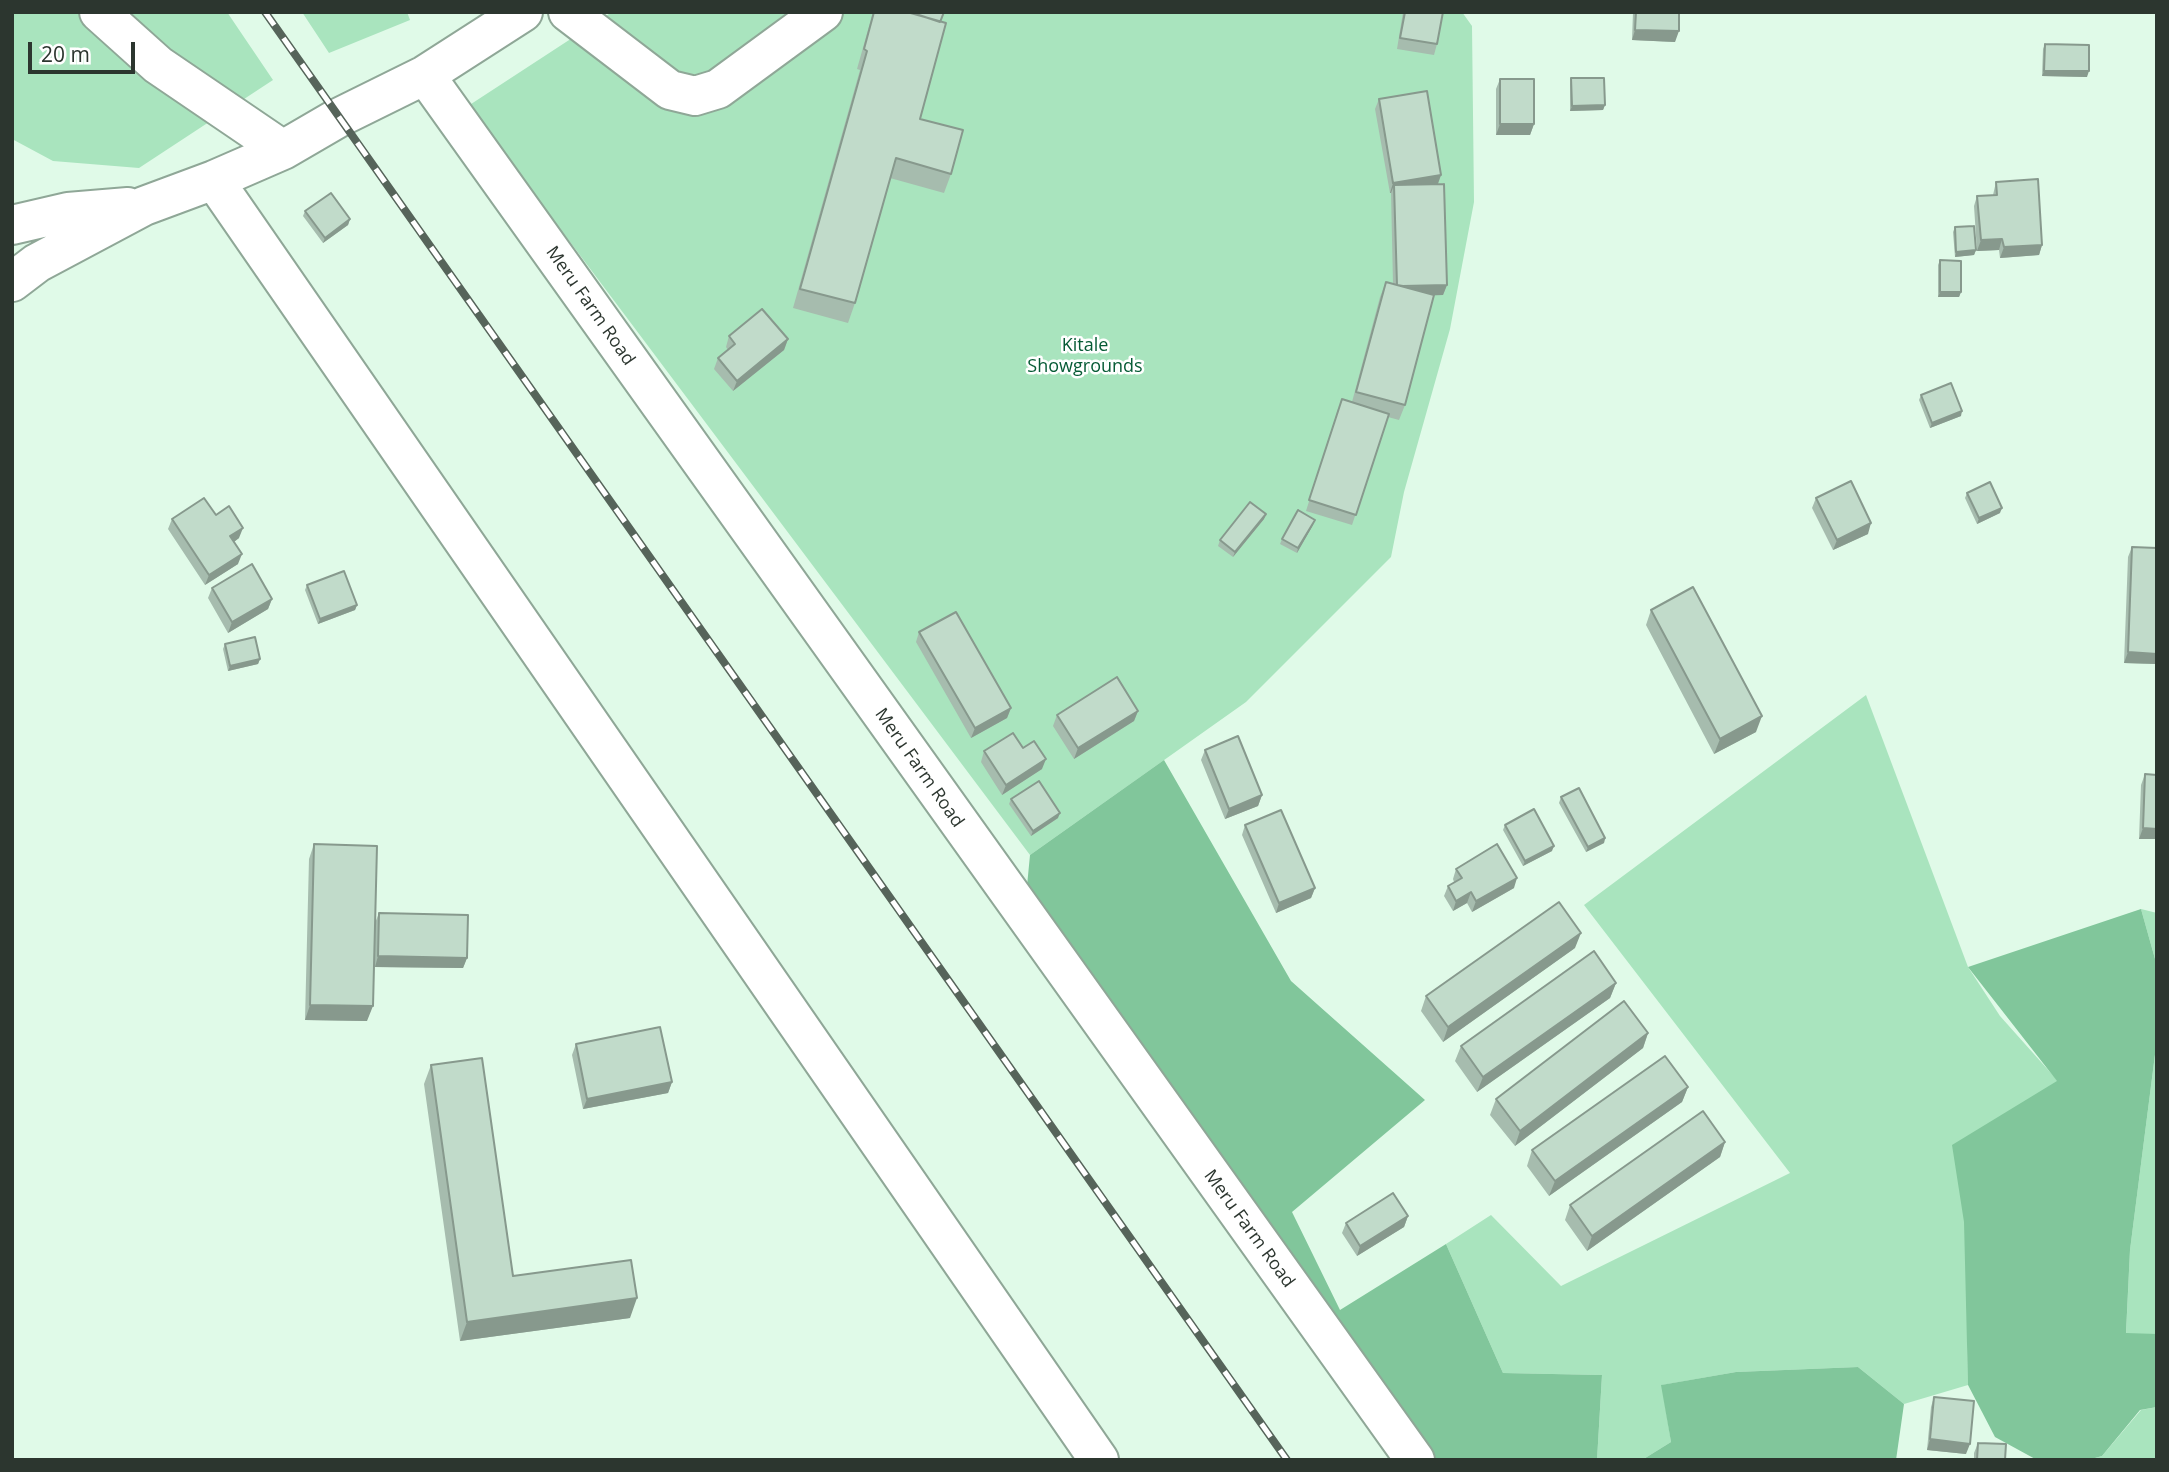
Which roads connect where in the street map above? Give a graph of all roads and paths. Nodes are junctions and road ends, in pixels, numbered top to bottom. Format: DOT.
graph roads {
  1 [pos="99,12"];
  2 [pos="523,12"];
  3 [pos="568,12"];
  4 [pos="823,12"];
  5 [pos="425,75"];
  6 [pos="283,150"];
  7 [pos="214,180"];
  8 [pos="144,206"];
  9 [pos="12,225"];
  10 [pos="12,282"];
  11 [pos="1099,1460"];
  12 [pos="1415,1460"];
  1 -- 6 [label="street"];
  2 -- 5 [label="street"];
  3 -- 4 [label="street"];
  5 -- 6 [label="street"];
  5 -- 12 [label="street, Meru Farm Road"];
  6 -- 7 [label="street"];
  7 -- 8 [label="street"];
  7 -- 11 [label="street"];
  8 -- 9 [label="street"];
  8 -- 10 [label="street"];
}
